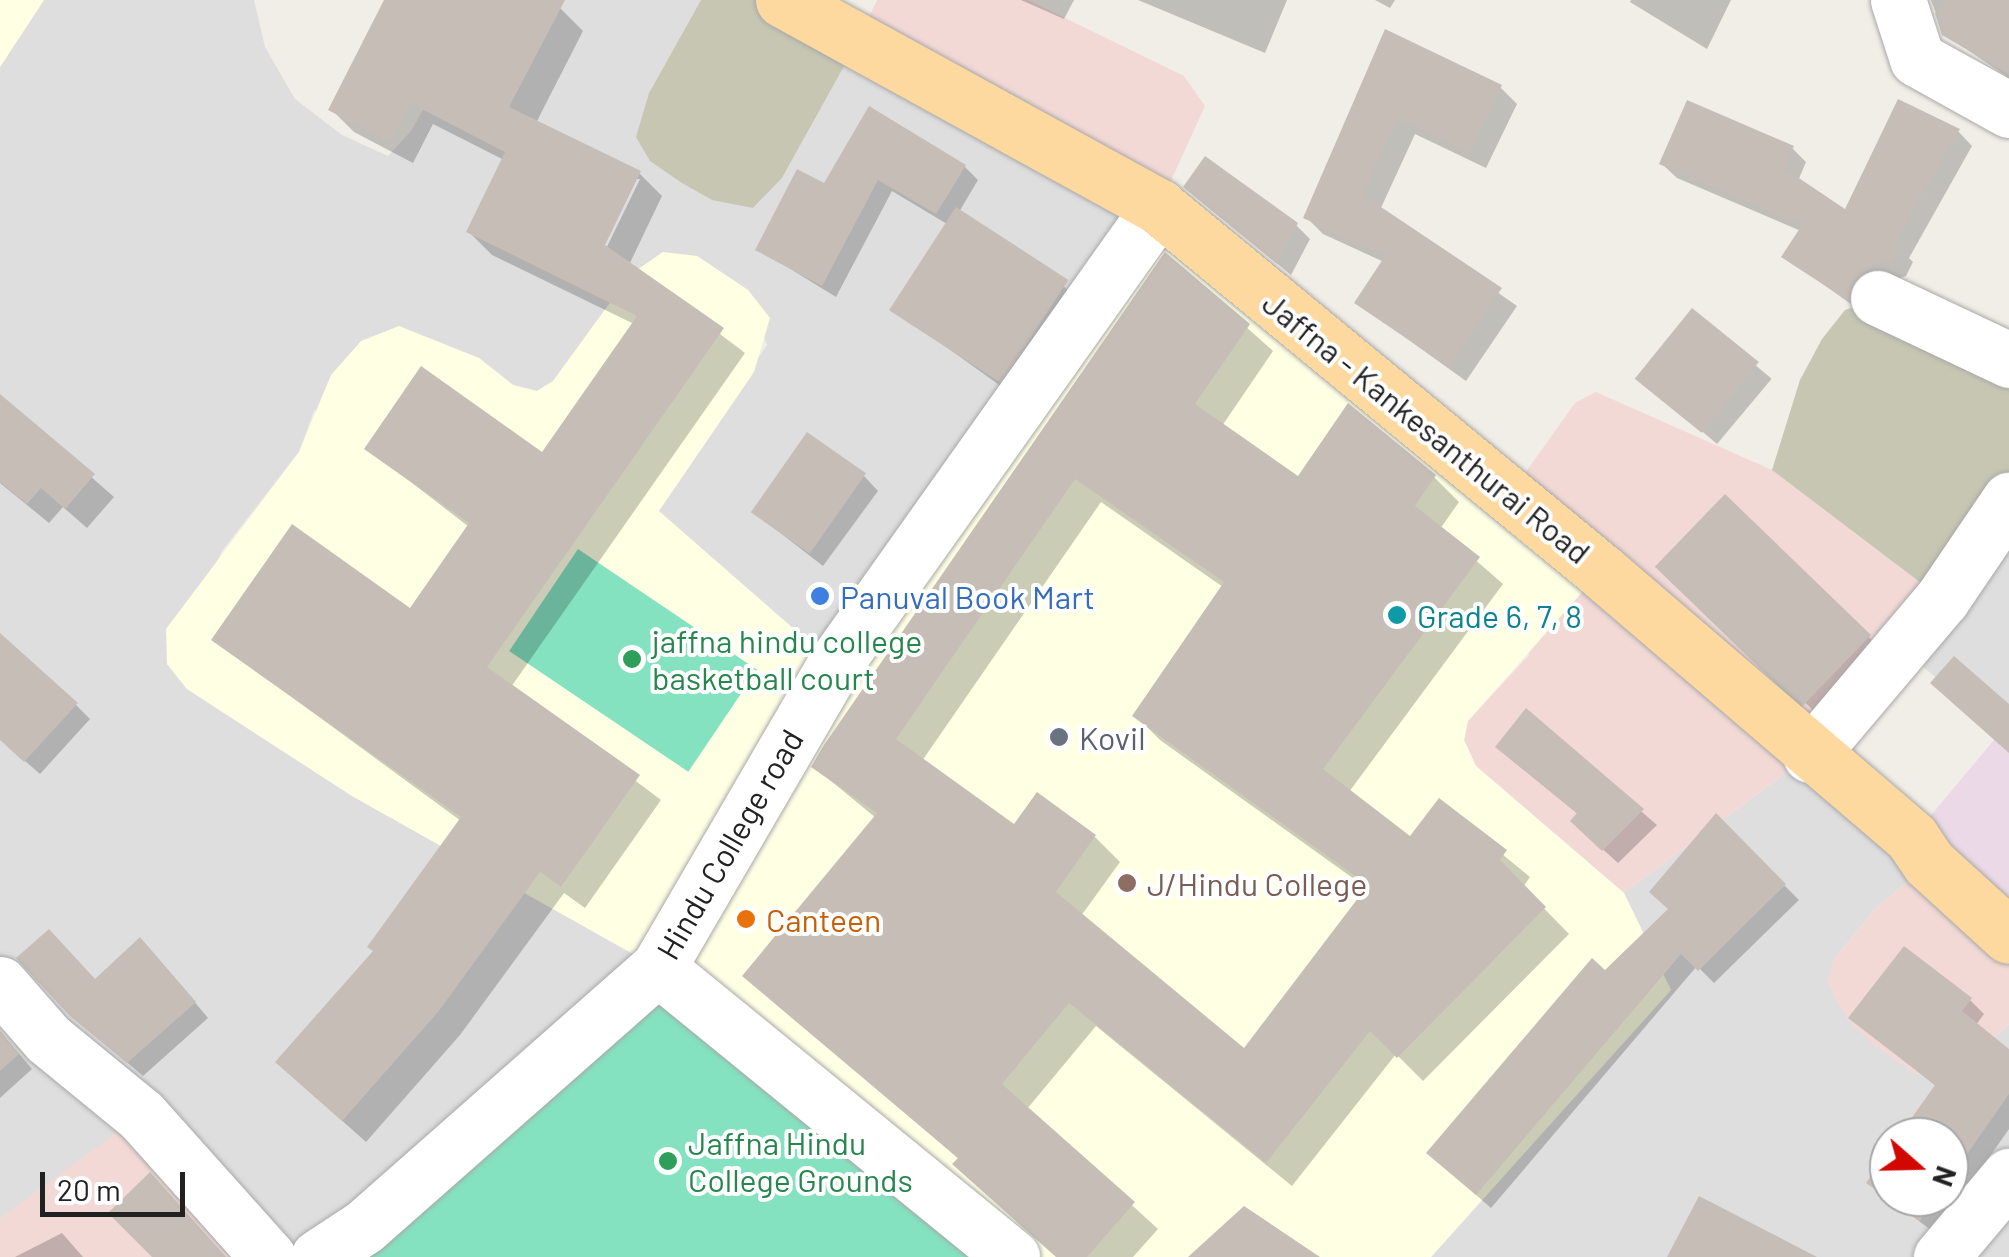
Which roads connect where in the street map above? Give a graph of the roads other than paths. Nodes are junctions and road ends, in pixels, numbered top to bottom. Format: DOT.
graph roads {
  1 [pos="783,0"];
  2 [pos="1898,0"];
  3 [pos="2009,110"];
  4 [pos="1159,207"];
  5 [pos="1878,298"];
  6 [pos="2009,360"];
  7 [pos="2009,500"];
  8 [pos="1810,755"];
  9 [pos="2009,936"];
  10 [pos="658,968"];
  11 [pos="0,984"];
  12 [pos="2009,1176"];
  13 [pos="268,1257"];
  14 [pos="318,1257"];
  15 [pos="1012,1257"];
  16 [pos="1941,1257"];
  1 -- 4 [label="main road, Jaffna - Kankesanthurai Road"];
  2 -- 3 [label="street"];
  4 -- 8 [label="main road, Jaffna - Kankesanthurai Road"];
  4 -- 10 [label="street, Hindu College road"];
  5 -- 6 [label="street"];
  7 -- 8 [label="street"];
  8 -- 9 [label="main road, Jaffna - Kankesanthurai Road"];
  10 -- 14 [label="street, Hindu College road"];
  10 -- 15 [label="street"];
  11 -- 13 [label="street"];
  12 -- 16 [label="street"];
}
